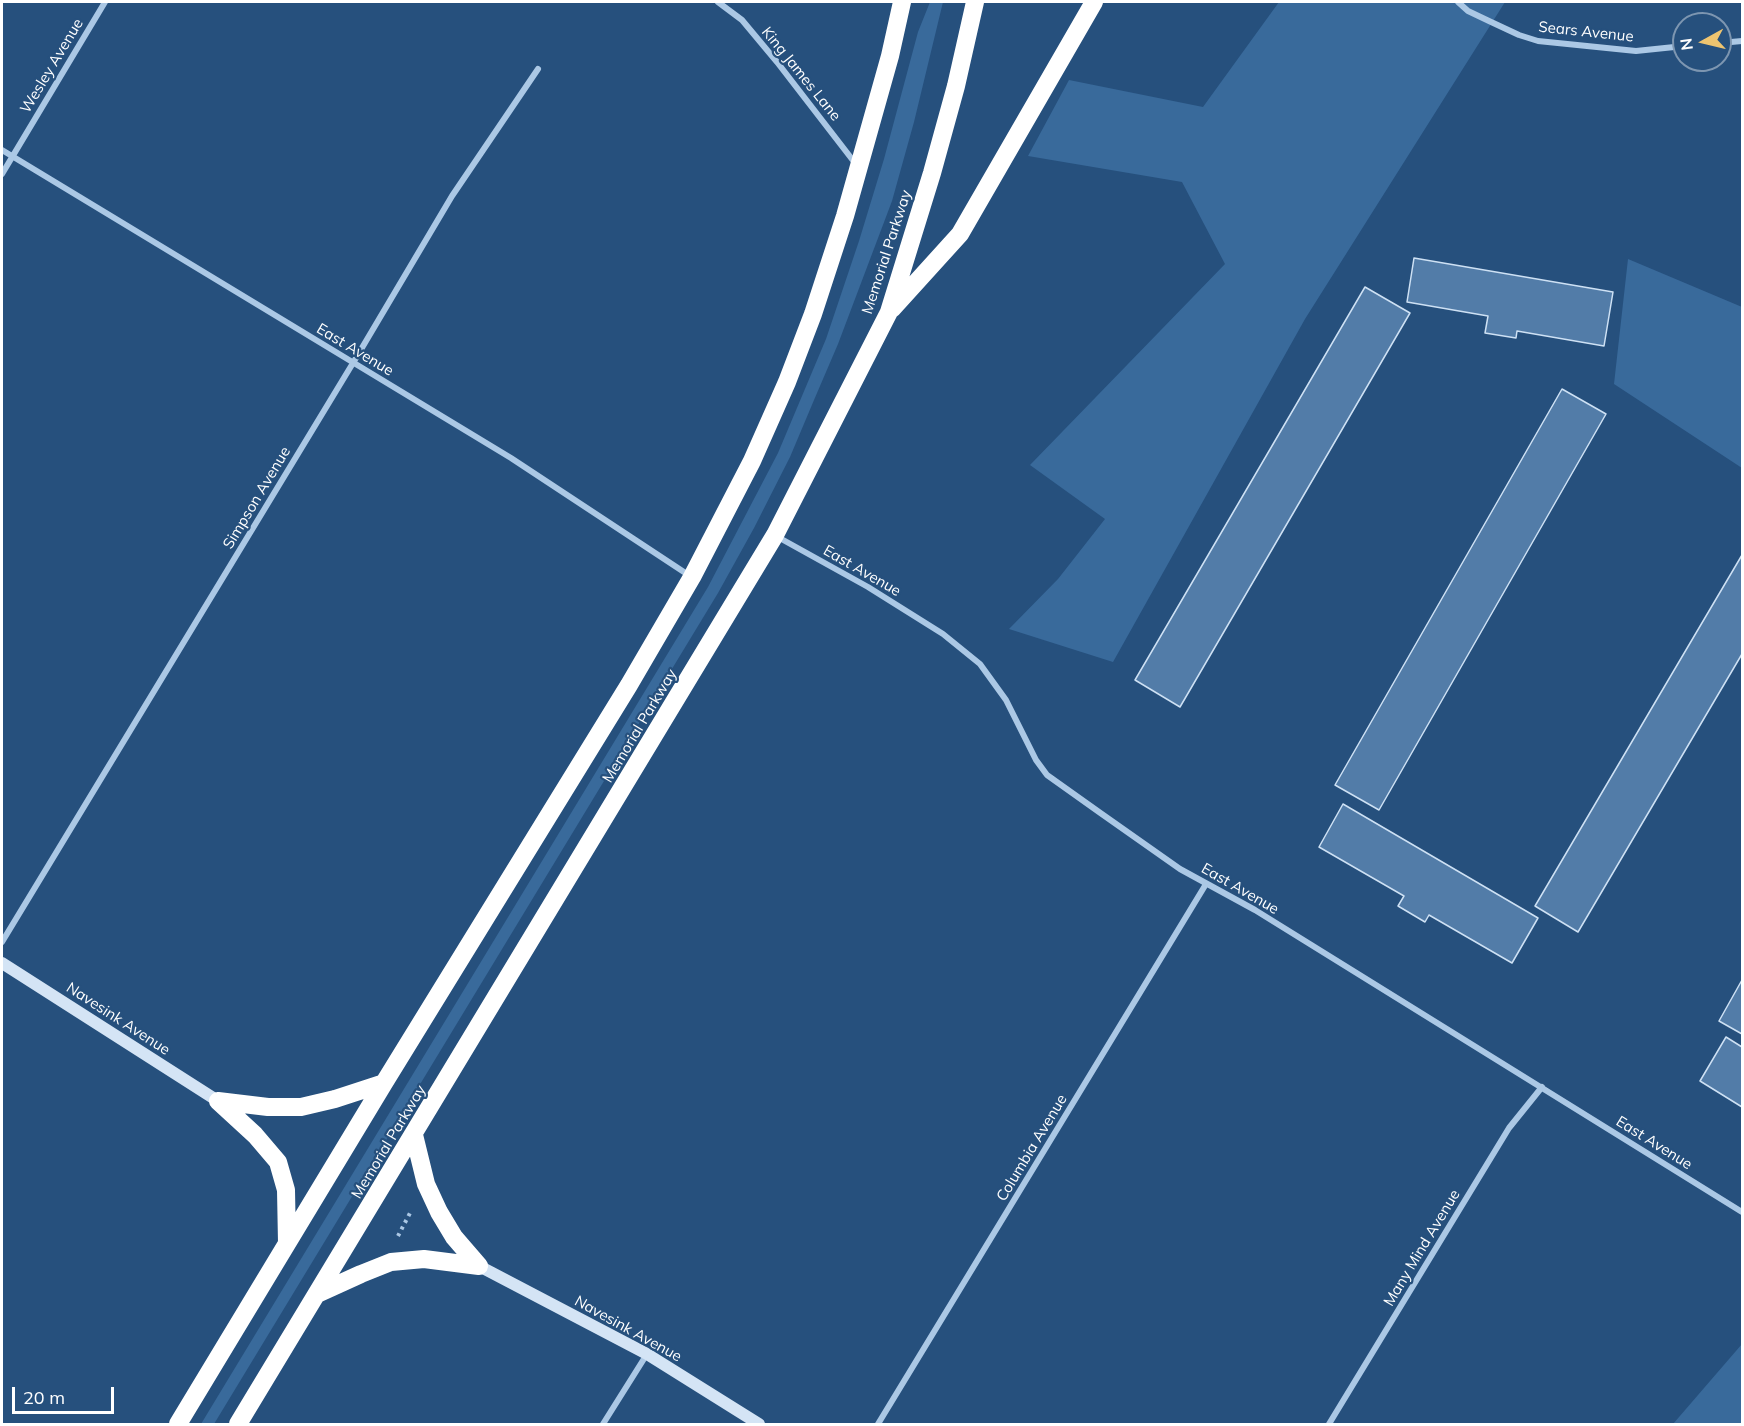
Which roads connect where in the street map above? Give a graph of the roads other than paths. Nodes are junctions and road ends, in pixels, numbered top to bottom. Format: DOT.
graph roads {
  1 [pos="105,2"];
  2 [pos="718,2"];
  3 [pos="902,2"];
  4 [pos="975,2"];
  5 [pos="1094,2"];
  6 [pos="1458,2"];
  7 [pos="1672,47"];
  8 [pos="538,69"];
  9 [pos="2,150"];
  10 [pos="12,157"];
  11 [pos="859,168"];
  12 [pos="2,174"];
  13 [pos="889,312"];
  14 [pos="353,363"];
  15 [pos="775,535"];
  16 [pos="692,577"];
  17 [pos="1206,884"];
  18 [pos="2,942"];
  19 [pos="2,963"];
  20 [pos="384,1083"];
  21 [pos="1542,1087"];
  22 [pos="218,1101"];
  23 [pos="414,1135"];
  24 [pos="1743,1212"];
  25 [pos="287,1243"];
  26 [pos="479,1266"];
  27 [pos="318,1294"];
  28 [pos="647,1354"];
  29 [pos="178,1425"];
  30 [pos="238,1425"];
  31 [pos="603,1425"];
  32 [pos="759,1425"];
  33 [pos="878,1425"];
  34 [pos="1329,1425"];
  1 -- 10 [label="street, Wesley Avenue"];
  2 -- 11 [label="street, King James Lane"];
  3 -- 11 [label="highway, Memorial Parkway"];
  4 -- 13 [label="highway, Memorial Parkway"];
  5 -- 13 [label="highway"];
  6 -- 7 [label="street, Sears Avenue"];
  8 -- 14 [label="street, Simpson Avenue"];
  9 -- 10 [label="street, East Avenue"];
  10 -- 12 [label="street, Wesley Avenue"];
  10 -- 14 [label="street, East Avenue"];
  11 -- 16 [label="highway, Memorial Parkway"];
  13 -- 15 [label="highway, Memorial Parkway"];
  14 -- 16 [label="street, East Avenue"];
  14 -- 18 [label="street, Simpson Avenue"];
  15 -- 17 [label="street, East Avenue"];
  15 -- 23 [label="highway, Memorial Parkway"];
  16 -- 20 [label="highway, Memorial Parkway"];
  17 -- 21 [label="street, East Avenue"];
  17 -- 33 [label="street, Columbia Avenue"];
  19 -- 22 [label="street, Navesink Avenue"];
  20 -- 22 [label="highway"];
  20 -- 25 [label="highway, Memorial Parkway"];
  21 -- 24 [label="street, East Avenue"];
  21 -- 34 [label="street, Many Mind Avenue"];
  22 -- 25 [label="highway"];
  23 -- 26 [label="highway"];
  23 -- 27 [label="highway, Memorial Parkway"];
  25 -- 29 [label="highway, Memorial Parkway"];
  26 -- 27 [label="highway"];
  26 -- 28 [label="street, Navesink Avenue"];
  27 -- 30 [label="highway, Memorial Parkway"];
  28 -- 31 [label="street"];
  28 -- 32 [label="street, Navesink Avenue"];
}
